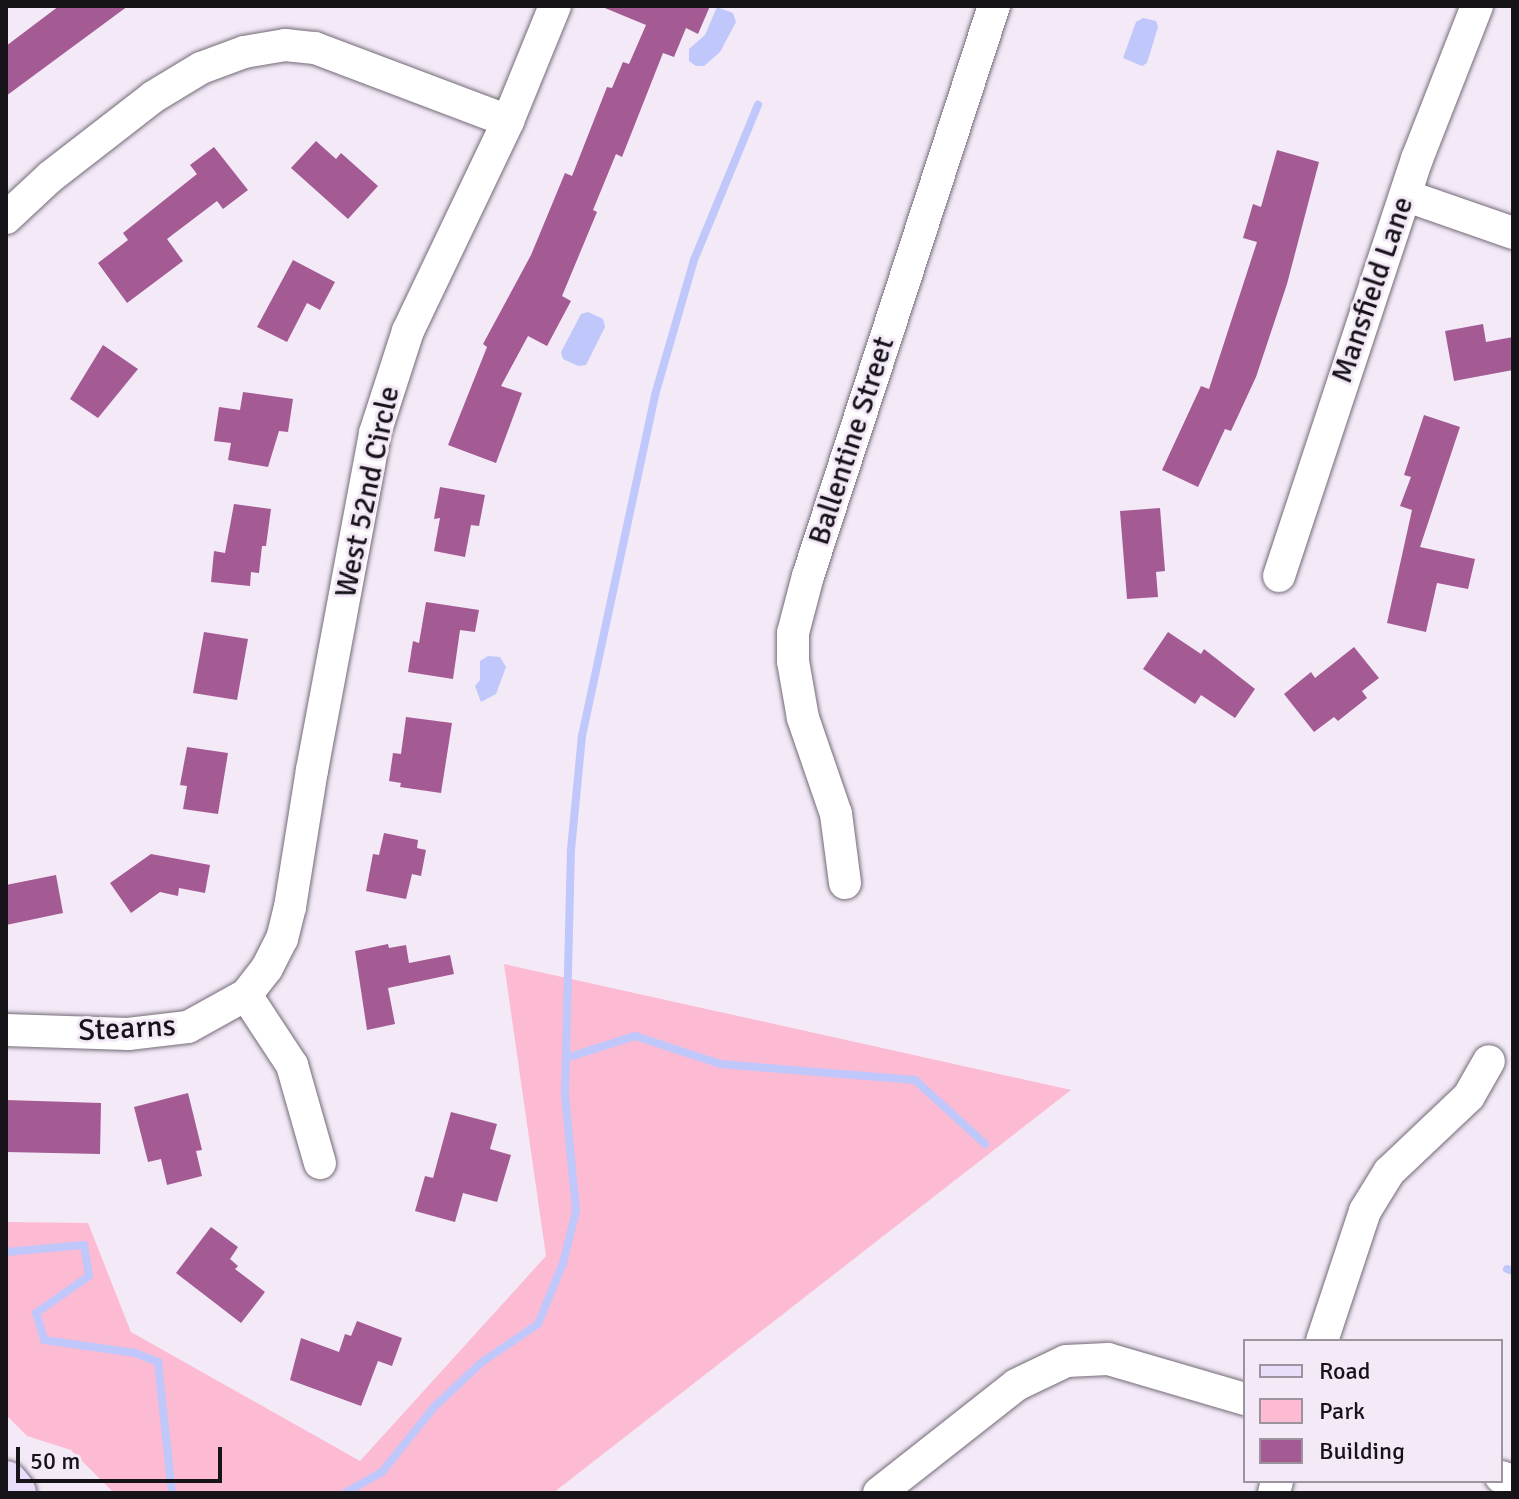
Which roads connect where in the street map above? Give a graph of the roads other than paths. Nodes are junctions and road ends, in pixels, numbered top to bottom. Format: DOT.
graph roads {
  1 [pos="555,6"];
  2 [pos="994,6"];
  3 [pos="1477,6"];
  4 [pos="508,121"];
  5 [pos="1407,196"];
  6 [pos="6,218"];
  7 [pos="1513,233"];
  8 [pos="1279,576"];
  9 [pos="845,883"];
  10 [pos="246,995"];
  11 [pos="6,1030"];
  12 [pos="1489,1061"];
  13 [pos="320,1163"];
  14 [pos="1323,1339"];
  15 [pos="1243,1398"];
  16 [pos="6,1483"];
  17 [pos="14,1493"];
  18 [pos="879,1493"];
  1 -- 4 [label="street, West 52nd Circle"];
  2 -- 9 [label="street, Ballentine Street"];
  3 -- 5 [label="street, Mansfield Lane"];
  4 -- 6 [label="street"];
  4 -- 10 [label="street, West 52nd Circle"];
  5 -- 7 [label="street"];
  5 -- 8 [label="street, Mansfield Lane"];
  10 -- 11 [label="street, Stearns"];
  10 -- 13 [label="street"];
  12 -- 14 [label="street"];
  15 -- 18 [label="street"];
  16 -- 17 [label="street"];
}
